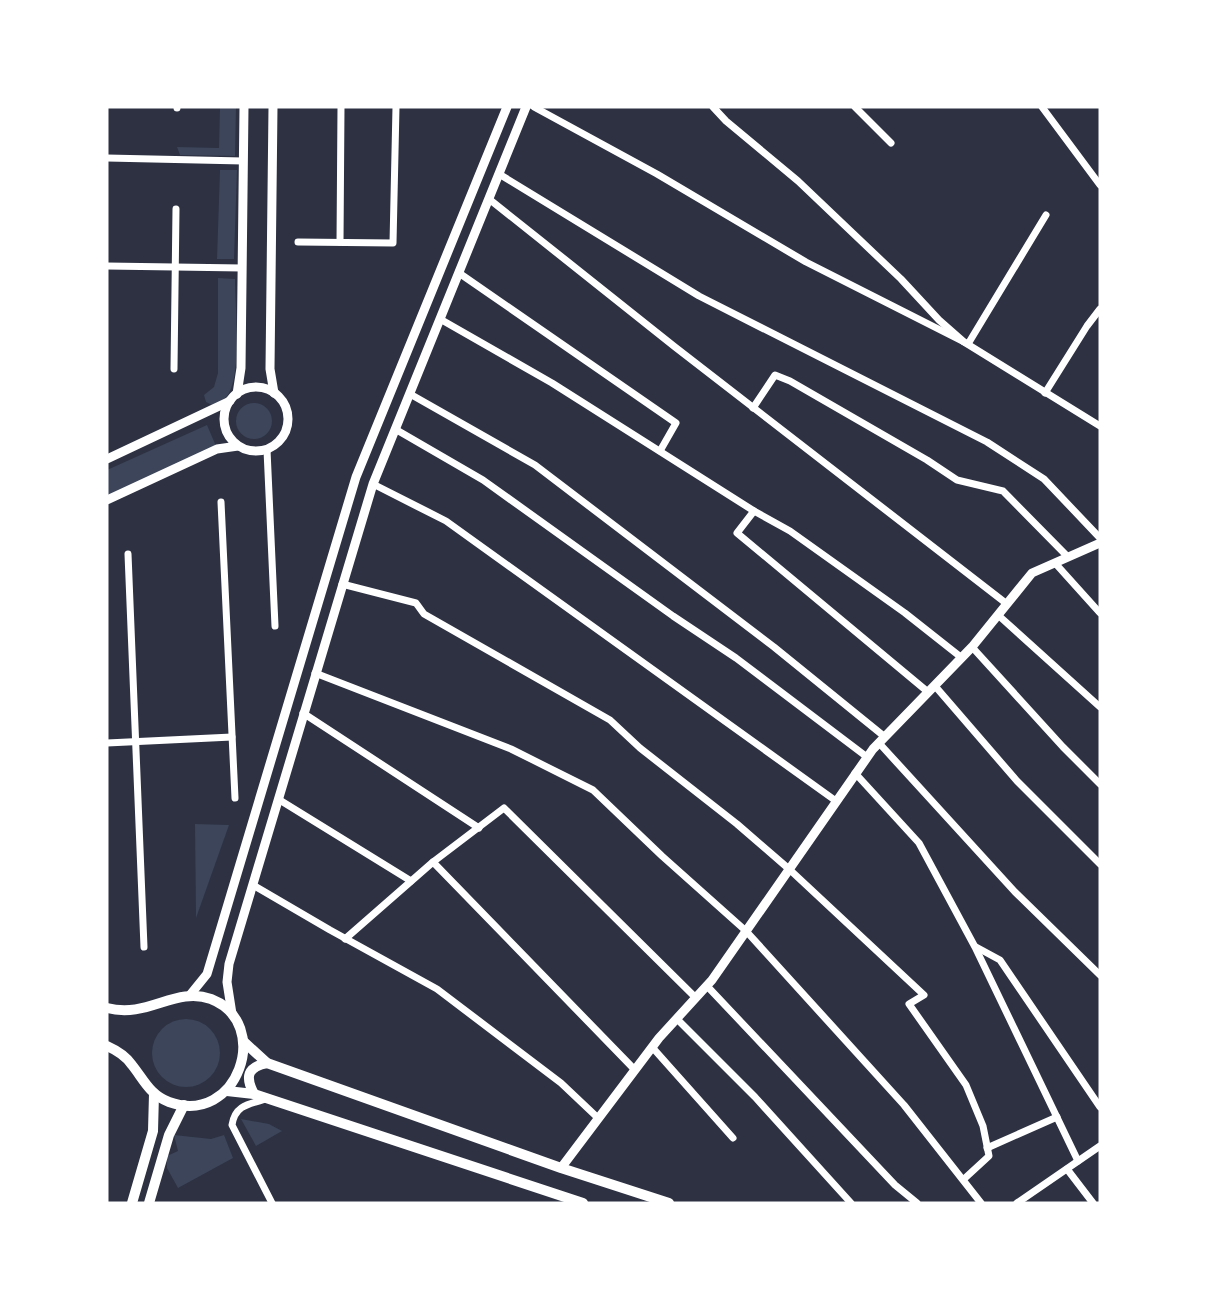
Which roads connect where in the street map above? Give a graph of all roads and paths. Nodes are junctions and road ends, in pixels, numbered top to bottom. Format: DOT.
graph roads {
  1 [pos="244,107"];
  2 [pos="273,107"];
  3 [pos="341,107"];
  4 [pos="396,107"];
  5 [pos="508,107"];
  6 [pos="526,107"];
  7 [pos="534,107"];
  8 [pos="713,107"];
  9 [pos="855,107"];
  10 [pos="1042,107"];
  11 [pos="891,143"];
  12 [pos="107,158"];
  13 [pos="243,161"];
  14 [pos="499,174"];
  15 [pos="1100,185"];
  16 [pos="489,199"];
  17 [pos="176,209"];
  18 [pos="1046,215"];
  19 [pos="340,242"];
  20 [pos="394,243"];
  21 [pos="107,266"];
  22 [pos="175,267"];
  23 [pos="242,268"];
  24 [pos="459,273"];
  25 [pos="1100,309"];
  26 [pos="440,319"];
  27 [pos="968,344"];
  28 [pos="174,369"];
  29 [pos="274,393"];
  30 [pos="1045,393"];
  31 [pos="410,394"];
  32 [pos="233,397"];
  33 [pos="753,408"];
  34 [pos="1100,426"];
  35 [pos="395,429"];
  36 [pos="238,446"];
  37 [pos="267,450"];
  38 [pos="660,451"];
  39 [pos="107,458"];
  40 [pos="373,484"];
  41 [pos="107,500"];
  42 [pos="221,502"];
  43 [pos="754,511"];
  44 [pos="1100,541"];
  45 [pos="128,554"];
  46 [pos="332,557"];
  47 [pos="1068,557"];
  48 [pos="348,563"];
  49 [pos="1055,563"];
  50 [pos="342,583"];
  51 [pos="1007,604"];
  52 [pos="1100,613"];
  53 [pos="998,615"];
  54 [pos="275,626"];
  55 [pos="972,648"];
  56 [pos="962,658"];
  57 [pos="315,673"];
  58 [pos="931,689"];
  59 [pos="1100,707"];
  60 [pos="303,713"];
  61 [pos="232,737"];
  62 [pos="882,740"];
  63 [pos="137,741"];
  64 [pos="107,743"];
  65 [pos="867,757"];
  66 [pos="856,773"];
  67 [pos="1100,784"];
  68 [pos="235,798"];
  69 [pos="278,799"];
  70 [pos="836,801"];
  71 [pos="479,828"];
  72 [pos="433,862"];
  73 [pos="1100,864"];
  74 [pos="789,869"];
  75 [pos="411,881"];
  76 [pos="253,885"];
  77 [pos="746,931"];
  78 [pos="345,939"];
  79 [pos="144,947"];
  80 [pos="975,947"];
  81 [pos="1100,975"];
  82 [pos="707,985"];
  83 [pos="190,995"];
  84 [pos="696,998"];
  85 [pos="107,1008"];
  86 [pos="232,1014"];
  87 [pos="677,1019"];
  88 [pos="243,1041"];
  89 [pos="107,1046"];
  90 [pos="652,1047"];
  91 [pos="267,1063"];
  92 [pos="635,1070"];
  93 [pos="227,1091"];
  94 [pos="154,1094"];
  95 [pos="254,1094"];
  96 [pos="267,1098"];
  97 [pos="184,1105"];
  98 [pos="1100,1107"];
  99 [pos="1057,1117"];
  100 [pos="598,1118"];
  101 [pos="733,1138"];
  102 [pos="1100,1146"];
  103 [pos="987,1148"];
  104 [pos="1078,1161"];
  105 [pos="561,1168"];
  106 [pos="1067,1169"];
  107 [pos="964,1179"];
  108 [pos="132,1203"];
  109 [pos="149,1203"];
  110 [pos="272,1203"];
  111 [pos="583,1203"];
  112 [pos="669,1203"];
  113 [pos="850,1203"];
  114 [pos="917,1203"];
  115 [pos="981,1203"];
  116 [pos="1017,1203"];
  117 [pos="1093,1203"];
  1 -- 13 [label="street"];
  2 -- 29 [label="street"];
  3 -- 19 [label="street"];
  4 -- 20 [label="street"];
  5 -- 46 [label="street"];
  6 -- 14 [label="street"];
  7 -- 27 [label="street"];
  8 -- 27 [label="street"];
  9 -- 11 [label="street"];
  10 -- 15 [label="street"];
  12 -- 13 [label="street"];
  13 -- 23 [label="street"];
  14 -- 16 [label="street"];
  14 -- 44 [label="street"];
  16 -- 24 [label="street"];
  16 -- 33 [label="street"];
  17 -- 22 [label="street"];
  18 -- 27 [label="street"];
  19 -- 20 [label="street"];
  19 -- 20 [label="street"];
  21 -- 22 [label="street"];
  22 -- 23 [label="street"];
  22 -- 28 [label="street"];
  23 -- 32 [label="street"];
  24 -- 26 [label="street"];
  24 -- 38 [label="street"];
  25 -- 30 [label="street"];
  26 -- 31 [label="street"];
  26 -- 38 [label="street"];
  27 -- 30 [label="street"];
  29 -- 32 [label="street"];
  29 -- 37 [label="street"];
  30 -- 34 [label="street"];
  31 -- 35 [label="street"];
  31 -- 62 [label="street"];
  32 -- 36 [label="street"];
  32 -- 39 [label="street"];
  33 -- 47 [label="street"];
  33 -- 51 [label="street"];
  35 -- 40 [label="street"];
  35 -- 65 [label="street"];
  36 -- 37 [label="street"];
  36 -- 41 [label="street"];
  37 -- 54 [label="street"];
  38 -- 43 [label="street"];
  40 -- 48 [label="street"];
  40 -- 70 [label="street"];
  42 -- 61 [label="street"];
  43 -- 56 [label="street"];
  43 -- 58 [label="street"];
  44 -- 47 [label="street"];
  45 -- 63 [label="street"];
  46 -- 48 [label="street"];
  46 -- 83 [label="street"];
  47 -- 49 [label="street"];
  48 -- 50 [label="street"];
  49 -- 51 [label="street"];
  49 -- 52 [label="street"];
  50 -- 57 [label="street"];
  50 -- 74 [label="street"];
  51 -- 53 [label="street"];
  53 -- 55 [label="street"];
  53 -- 59 [label="street"];
  55 -- 56 [label="street"];
  55 -- 67 [label="street"];
  56 -- 58 [label="street"];
  57 -- 60 [label="street"];
  57 -- 77 [label="street"];
  58 -- 62 [label="street"];
  58 -- 73 [label="street"];
  60 -- 69 [label="street"];
  60 -- 71 [label="street"];
  61 -- 63 [label="street"];
  61 -- 68 [label="street"];
  62 -- 65 [label="street"];
  62 -- 81 [label="street"];
  63 -- 64 [label="street"];
  63 -- 79 [label="street"];
  65 -- 66 [label="street"];
  66 -- 70 [label="street"];
  66 -- 80 [label="street"];
  69 -- 75 [label="street"];
  69 -- 76 [label="street"];
  70 -- 74 [label="street"];
  71 -- 72 [label="street"];
  71 -- 84 [label="street"];
  72 -- 75 [label="street"];
  72 -- 92 [label="street"];
  74 -- 77 [label="street"];
  74 -- 103 [label="street"];
  75 -- 78 [label="street"];
  76 -- 78 [label="street"];
  76 -- 86 [label="street"];
  77 -- 82 [label="street"];
  77 -- 107 [label="street"];
  78 -- 100 [label="street"];
  80 -- 98 [label="street"];
  80 -- 99 [label="street"];
  82 -- 84 [label="street"];
  82 -- 114 [label="street"];
  83 -- 85 [label="highway"];
  83 -- 86 [label="highway"];
  84 -- 87 [label="street"];
  86 -- 88 [label="highway"];
  87 -- 90 [label="street"];
  87 -- 113 [label="street"];
  88 -- 91 [label="highway"];
  88 -- 93 [label="highway"];
  89 -- 94 [label="highway"];
  90 -- 92 [label="street"];
  90 -- 101 [label="street"];
  91 -- 95 [label="highway"];
  91 -- 105 [label="highway"];
  92 -- 100 [label="street"];
  93 -- 95 [label="highway"];
  93 -- 97 [label="highway"];
  94 -- 97 [label="highway"];
  94 -- 108 [label="main road"];
  95 -- 96 [label="highway"];
  96 -- 110 [label="street"];
  96 -- 111 [label="highway"];
  97 -- 109 [label="main road"];
  99 -- 103 [label="street"];
  99 -- 104 [label="street"];
  100 -- 105 [label="street"];
  102 -- 104 [label="street"];
  103 -- 107 [label="street"];
  104 -- 106 [label="street"];
  105 -- 112 [label="highway"];
  106 -- 116 [label="street"];
  106 -- 117 [label="street"];
  107 -- 115 [label="street"];
}
